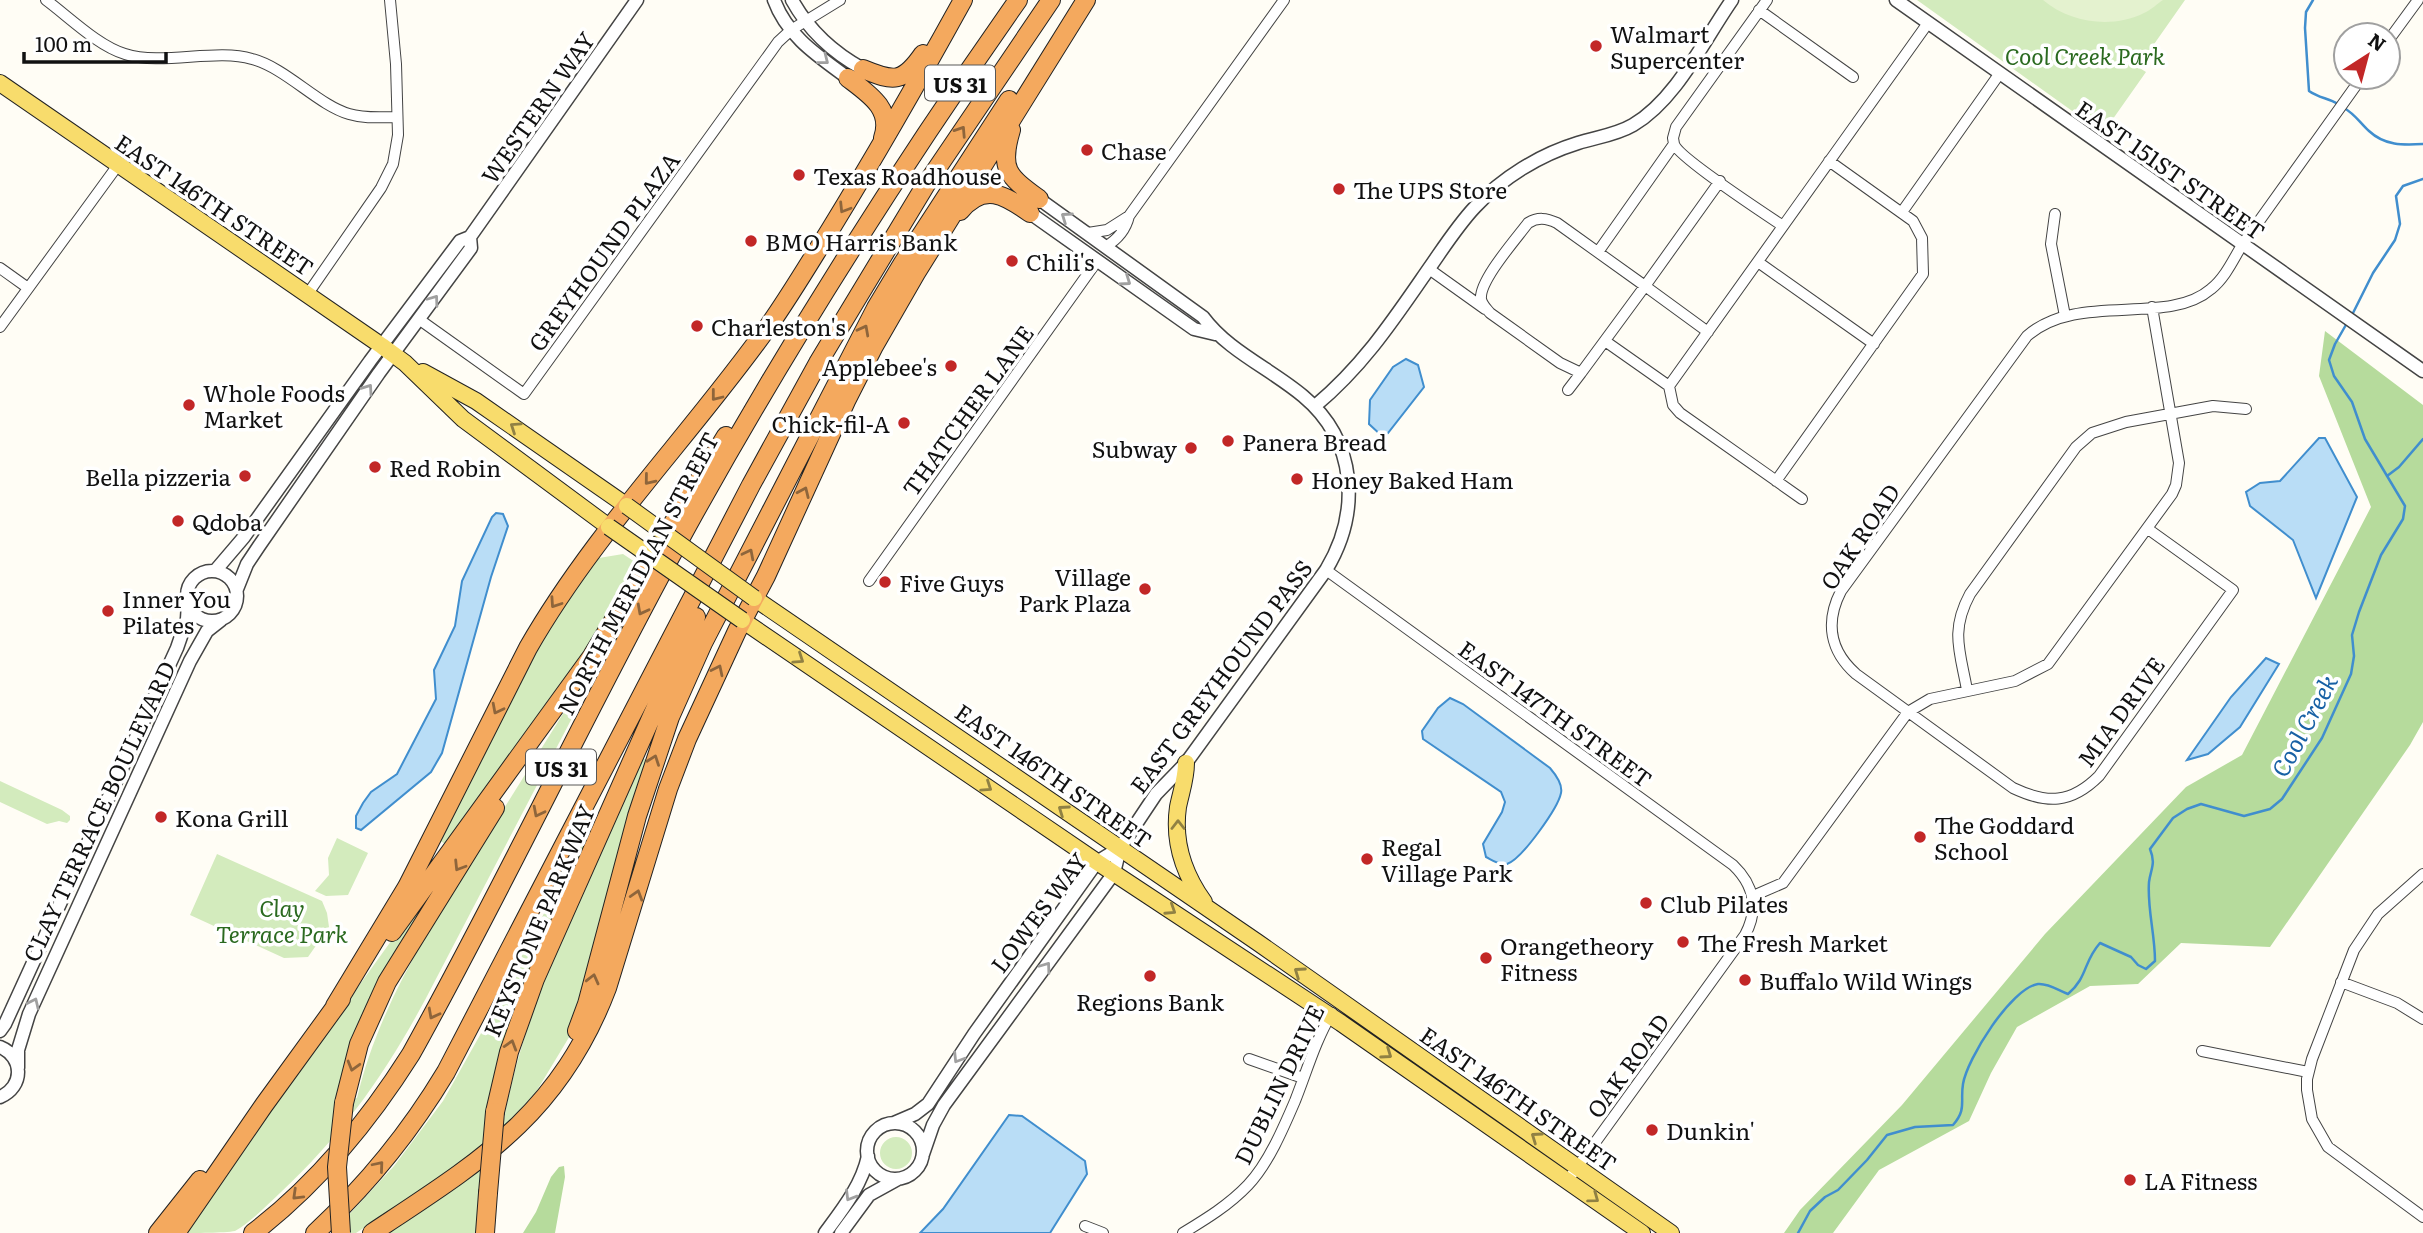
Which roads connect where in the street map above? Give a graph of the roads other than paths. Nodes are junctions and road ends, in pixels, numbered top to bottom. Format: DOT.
graph roads {
  1 [pos="46,0"];
  2 [pos="390,0"];
  3 [pos="638,0"];
  4 [pos="774,0"];
  5 [pos="792,0"];
  6 [pos="840,0"];
  7 [pos="963,0"];
  8 [pos="1004,0"];
  9 [pos="1018,0"];
  10 [pos="1051,0"];
  11 [pos="1077,0"];
  12 [pos="1086,0"];
  13 [pos="1284,0"];
  14 [pos="1732,0"];
  15 [pos="1767,0"];
  16 [pos="1896,0"];
  17 [pos="2418,0"];
  18 [pos="1759,10"];
  19 [pos="805,22"];
  20 [pos="2402,22"];
  21 [pos="1928,23"];
  22 [pos="791,30"];
  23 [pos="2000,73"];
  24 [pos="855,74"];
  25 [pos="1853,77"];
  26 [pos="0,83"];
  27 [pos="2352,91"];
  28 [pos="1014,113"];
  29 [pos="397,117"];
  30 [pos="1674,144"];
  31 [pos="1829,161"];
  32 [pos="872,162"];
  33 [pos="118,165"];
  34 [pos="904,167"];
  35 [pos="1720,181"];
  36 [pos="1035,206"];
  37 [pos="1902,212"];
  38 [pos="2055,214"];
  39 [pos="1129,216"];
  40 [pos="1783,226"];
  41 [pos="1088,233"];
  42 [pos="470,237"];
  43 [pos="2242,245"];
  44 [pos="1105,247"];
  45 [pos="1598,252"];
  46 [pos="1097,261"];
  47 [pos="1758,262"];
  48 [pos="0,268"];
  49 [pos="1429,269"];
  50 [pos="916,274"];
  51 [pos="836,275"];
  52 [pos="1644,286"];
  53 [pos="28,288"];
  54 [pos="307,295"];
  55 [pos="2152,307"];
  56 [pos="1490,313"];
  57 [pos="2065,317"];
  58 [pos="420,320"];
  59 [pos="0,327"];
  60 [pos="1708,332"];
  61 [pos="1215,334"];
  62 [pos="1605,341"];
  63 [pos="1874,344"];
  64 [pos="393,355"];
  65 [pos="2423,371"];
  66 [pos="1581,373"];
  67 [pos="1669,386"];
  68 [pos="1568,390"];
  69 [pos="1315,406"];
  70 [pos="2246,409"];
  71 [pos="2171,414"];
  72 [pos="315,438"];
  73 [pos="1776,481"];
  74 [pos="751,485"];
  75 [pos="1802,499"];
  76 [pos="627,506"];
  77 [pos="274,524"];
  78 [pos="609,527"];
  79 [pos="2148,529"];
  80 [pos="215,570"];
  81 [pos="1326,570"];
  82 [pos="869,581"];
  83 [pos="237,589"];
  84 [pos="754,598"];
  85 [pos="188,603"];
  86 [pos="221,620"];
  87 [pos="742,620"];
  88 [pos="1967,690"];
  89 [pos="559,703"];
  90 [pos="1908,712"];
  91 [pos="1186,763"];
  92 [pos="1120,848"];
  93 [pos="1097,862"];
  94 [pos="1114,873"];
  95 [pos="2423,874"];
  96 [pos="1753,896"];
  97 [pos="1210,910"];
  98 [pos="2341,982"];
  99 [pos="1341,1001"];
  100 [pos="335,1006"];
  101 [pos="1331,1016"];
  102 [pos="2423,1018"];
  103 [pos="0,1031"];
  104 [pos="0,1047"];
  105 [pos="2202,1051"];
  106 [pos="1249,1059"];
  107 [pos="18,1068"];
  108 [pos="2308,1072"];
  109 [pos="1303,1078"];
  110 [pos="0,1097"];
  111 [pos="264,1105"];
  112 [pos="894,1123"];
  113 [pos="500,1143"];
  114 [pos="923,1154"];
  115 [pos="868,1156"];
  116 [pos="1573,1173"];
  117 [pos="901,1178"];
  118 [pos="2423,1217"];
  119 [pos="1085,1226"];
  120 [pos="158,1233"];
  121 [pos="176,1233"];
  122 [pos="253,1233"];
  123 [pos="315,1233"];
  124 [pos="341,1233"];
  125 [pos="372,1233"];
  126 [pos="485,1233"];
  127 [pos="825,1233"];
  128 [pos="841,1233"];
  129 [pos="1103,1233"];
  130 [pos="1183,1233"];
  131 [pos="1642,1233"];
  132 [pos="1671,1233"];
  1 -- 29 [label="street"];
  2 -- 29 [label="street"];
  3 -- 42 [label="street, WESTERN WAY"];
  4 -- 22 [label="street"];
  5 -- 19 [label="street"];
  6 -- 19 [label="street"];
  7 -- 24 [label="highway"];
  7 -- 32 [label="highway"];
  8 -- 34 [label="highway"];
  9 -- 34 [label="highway, NORTH MERIDIAN STREET / US 31"];
  74 -- 10 [label="highway, US 31, one-way"];
  113 -- 11 [label="highway, one-way"];
  12 -- 28 [label="highway"];
  13 -- 39 [label="street"];
  14 -- 49 [label="street"];
  15 -- 18 [label="street"];
  16 -- 21 [label="street, EAST 151ST STREET"];
  17 -- 20 [label="street"];
  18 -- 25 [label="street"];
  18 -- 30 [label="street"];
  19 -- 22 [label="street"];
  19 -- 24 [label="street"];
  21 -- 23 [label="street, EAST 151ST STREET"];
  21 -- 31 [label="street"];
  22 -- 24 [label="street, one-way"];
  22 -- 58 [label="street, GREYHOUND PLAZA"];
  23 -- 37 [label="street"];
  23 -- 43 [label="street, EAST 151ST STREET"];
  24 -- 32 [label="highway"];
  26 -- 33 [label="main road, EAST 146TH STREET"];
  27 -- 43 [label="street, OAK ROAD"];
  28 -- 36 [label="highway"];
  28 -- 50 [label="highway"];
  29 -- 54 [label="street"];
  30 -- 35 [label="street"];
  30 -- 45 [label="street"];
  31 -- 37 [label="street"];
  31 -- 40 [label="street"];
  32 -- 76 [label="highway, one-way"];
  33 -- 53 [label="street"];
  33 -- 54 [label="main road, EAST 146TH STREET"];
  34 -- 51 [label="highway, NORTH MERIDIAN STREET / US 31"];
  35 -- 40 [label="street"];
  35 -- 52 [label="street"];
  41 -- 36 [label="street, EAST GREYHOUND PASS, one-way"];
  36 -- 46 [label="street, EAST GREYHOUND PASS"];
  36 -- 50 [label="highway"];
  37 -- 63 [label="street"];
  38 -- 57 [label="street"];
  39 -- 41 [label="street"];
  39 -- 44 [label="street"];
  40 -- 47 [label="street"];
  41 -- 44 [label="street, EAST GREYHOUND PASS"];
  58 -- 42 [label="street, WESTERN WAY, one-way"];
  42 -- 64 [label="street, WESTERN WAY"];
  43 -- 55 [label="street, OAK ROAD"];
  43 -- 65 [label="street, EAST 151ST STREET"];
  44 -- 61 [label="street, EAST GREYHOUND PASS"];
  45 -- 52 [label="street"];
  45 -- 56 [label="street"];
  46 -- 61 [label="street, EAST GREYHOUND PASS, one-way"];
  46 -- 82 [label="street, THATCHER LANE"];
  47 -- 60 [label="street"];
  47 -- 63 [label="street"];
  48 -- 53 [label="street"];
  49 -- 56 [label="street"];
  49 -- 69 [label="street"];
  84 -- 50 [label="highway, one-way"];
  51 -- 89 [label="highway"];
  51 -- 122 [label="highway, NORTH MERIDIAN STREET / US 31, one-way"];
  52 -- 60 [label="street"];
  52 -- 62 [label="street"];
  53 -- 59 [label="street"];
  54 -- 64 [label="main road, EAST 146TH STREET"];
  55 -- 57 [label="street, OAK ROAD"];
  55 -- 71 [label="street"];
  56 -- 66 [label="street"];
  57 -- 90 [label="street, OAK ROAD"];
  58 -- 64 [label="street, WESTERN WAY"];
  60 -- 67 [label="street"];
  61 -- 69 [label="street, EAST GREYHOUND PASS"];
  62 -- 66 [label="street"];
  62 -- 67 [label="street"];
  63 -- 73 [label="street"];
  64 -- 72 [label="street"];
  76 -- 64 [label="main road, EAST 146TH STREET, one-way"];
  77 -- 64 [label="street, one-way"];
  64 -- 78 [label="main road, EAST 146TH STREET"];
  66 -- 68 [label="street"];
  67 -- 73 [label="street"];
  69 -- 81 [label="street, EAST GREYHOUND PASS"];
  70 -- 71 [label="street"];
  71 -- 79 [label="street"];
  71 -- 88 [label="street"];
  72 -- 77 [label="street"];
  72 -- 80 [label="street"];
  73 -- 75 [label="street"];
  123 -- 74 [label="highway, US 31, one-way"];
  126 -- 74 [label="highway, KEYSTONE PARKWAY, one-way, bridge"];
  76 -- 78 [label="highway"];
  76 -- 84 [label="main road, EAST 146TH STREET, bridge"];
  77 -- 83 [label="street"];
  78 -- 87 [label="main road, EAST 146TH STREET, bridge"];
  78 -- 100 [label="highway, one-way"];
  79 -- 88 [label="street"];
  79 -- 90 [label="street, MIA DRIVE"];
  80 -- 83 [label="street"];
  80 -- 85 [label="street"];
  81 -- 91 [label="street, EAST GREYHOUND PASS"];
  81 -- 96 [label="street, EAST 147TH STREET"];
  83 -- 86 [label="street"];
  84 -- 87 [label="highway"];
  92 -- 84 [label="main road, EAST 146TH STREET, one-way"];
  85 -- 86 [label="street"];
  85 -- 103 [label="street, CLAY TERRACE BOULEVARD"];
  107 -- 86 [label="street, CLAY TERRACE BOULEVARD, one-way"];
  87 -- 93 [label="main road, EAST 146TH STREET, one-way"];
  113 -- 87 [label="highway, one-way"];
  88 -- 90 [label="street"];
  89 -- 100 [label="highway"];
  89 -- 124 [label="highway, one-way, bridge"];
  90 -- 96 [label="street"];
  91 -- 92 [label="street, EAST GREYHOUND PASS"];
  97 -- 91 [label="main road, one-way"];
  92 -- 93 [label="street, LOWES WAY"];
  92 -- 94 [label="street, LOWES WAY"];
  92 -- 97 [label="main road, EAST 146TH STREET"];
  93 -- 94 [label="main road, EAST 146TH STREET"];
  93 -- 112 [label="street, LOWES WAY, one-way"];
  94 -- 101 [label="main road, EAST 146TH STREET, one-way"];
  114 -- 94 [label="street, LOWES WAY, one-way"];
  95 -- 98 [label="street"];
  96 -- 116 [label="street, OAK ROAD"];
  99 -- 97 [label="main road, EAST 146TH STREET, one-way"];
  98 -- 102 [label="street"];
  98 -- 108 [label="street"];
  99 -- 101 [label="street, DUBLIN DRIVE"];
  116 -- 99 [label="main road, EAST 146TH STREET, one-way"];
  100 -- 111 [label="highway"];
  101 -- 109 [label="street, DUBLIN DRIVE"];
  101 -- 116 [label="main road, EAST 146TH STREET, one-way"];
  104 -- 107 [label="street"];
  105 -- 108 [label="street"];
  106 -- 109 [label="street"];
  107 -- 110 [label="street"];
  108 -- 118 [label="street"];
  109 -- 130 [label="street, DUBLIN DRIVE"];
  111 -- 120 [label="highway"];
  111 -- 121 [label="highway"];
  112 -- 114 [label="street"];
  112 -- 115 [label="street, LOWES WAY"];
  113 -- 125 [label="highway"];
  114 -- 117 [label="street, LOWES WAY"];
  115 -- 117 [label="street"];
  115 -- 127 [label="street, LOWES WAY, one-way"];
  116 -- 131 [label="main road, EAST 146TH STREET, one-way"];
  116 -- 132 [label="main road, EAST 146TH STREET"];
  117 -- 128 [label="street, LOWES WAY"];
  119 -- 129 [label="street"];
}
